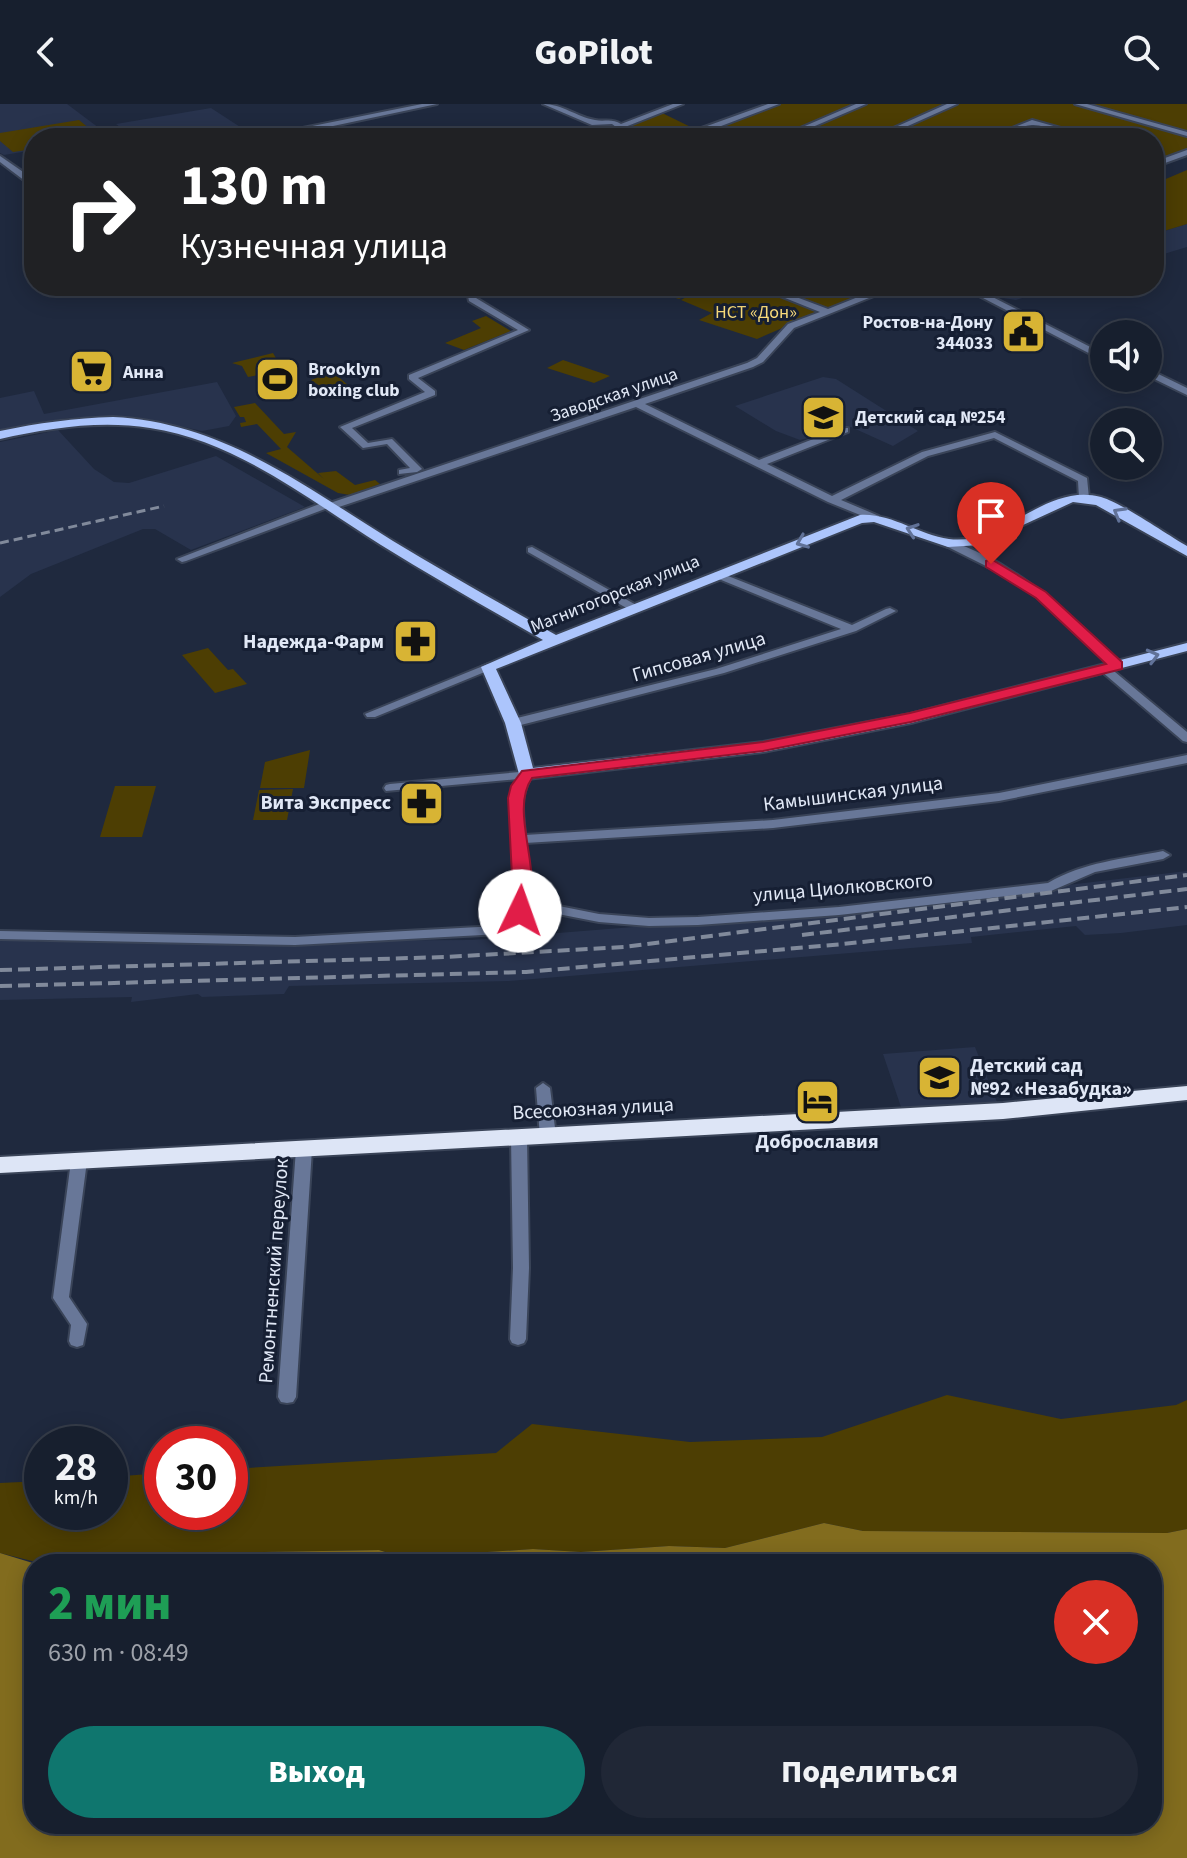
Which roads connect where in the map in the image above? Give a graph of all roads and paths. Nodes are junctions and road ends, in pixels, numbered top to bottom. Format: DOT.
graph roads {
  1 [pos="433,104"];
  2 [pos="547,104"];
  3 [pos="679,104"];
  4 [pos="775,104"];
  5 [pos="862,104"];
  6 [pos="953,104"];
  7 [pos="1079,104"];
  8 [pos="1098,106"];
  9 [pos="326,125"];
  10 [pos="621,126"];
  11 [pos="310,128"];
  12 [pos="332,128"];
  13 [pos="624,128"];
  14 [pos="708,128"];
  15 [pos="805,128"];
  16 [pos="898,128"];
  17 [pos="1017,128"];
  18 [pos="1052,128"];
  19 [pos="1187,134"];
  20 [pos="1187,152"];
  21 [pos="0,158"];
  22 [pos="1165,161"];
  23 [pos="24,173"];
  24 [pos="472,296"];
  25 [pos="786,296"];
  26 [pos="983,296"];
  27 [pos="865,297"];
  28 [pos="829,312"];
  29 [pos="1090,351"];
  30 [pos="1162,379"];
  31 [pos="1187,392"];
  32 [pos="638,404"];
  33 [pos="845,430"];
  34 [pos="0,435"];
  35 [pos="760,463"];
  36 [pos="403,481"];
  37 [pos="1084,498"];
  38 [pos="832,500"];
  39 [pos="328,506"];
  40 [pos="875,518"];
  41 [pos="948,543"];
  42 [pos="532,550"];
  43 [pos="1187,552"];
  44 [pos="182,559"];
  45 [pos="718,575"];
  46 [pos="634,608"];
  47 [pos="890,611"];
  48 [pos="852,629"];
  49 [pos="554,640"];
  50 [pos="1187,647"];
  51 [pos="488,667"];
  52 [pos="1111,667"];
  53 [pos="371,714"];
  54 [pos="513,723"];
  55 [pos="1187,738"];
  56 [pos="1187,759"];
  57 [pos="527,774"];
  58 [pos="390,788"];
  59 [pos="521,839"];
  60 [pos="1163,855"];
  61 [pos="523,903"];
  62 [pos="0,935"];
  63 [pos="543,1088"];
  64 [pos="1187,1093"];
  65 [pos="548,1136"];
  66 [pos="519,1137"];
  67 [pos="304,1149"];
  68 [pos="79,1161"];
  69 [pos="0,1165"];
  70 [pos="518,1339"];
  71 [pos="77,1341"];
  72 [pos="287,1397"];
  1 -- 9 [label="street"];
  2 -- 10 [label="street"];
  3 -- 10 [label="street"];
  4 -- 14 [label="street"];
  5 -- 15 [label="street"];
  6 -- 16 [label="street"];
  7 -- 8 [label="street"];
  8 -- 19 [label="street"];
  9 -- 11 [label="street"];
  9 -- 12 [label="street"];
  10 -- 13 [label="street"];
  17 -- 18 [label="street"];
  20 -- 22 [label="street"];
  21 -- 23 [label="street"];
  24 -- 36 [label="street"];
  25 -- 28 [label="street"];
  26 -- 29 [label="street"];
  27 -- 28 [label="street, Заводская улица"];
  28 -- 32 [label="street, Заводская улица"];
  30 -- 31 [label="street"];
  32 -- 35 [label="street"];
  32 -- 36 [label="street, Заводская улица"];
  33 -- 35 [label="street"];
  34 -- 39 [label="main road"];
  35 -- 38 [label="street"];
  36 -- 39 [label="street, Заводская улица"];
  37 -- 38 [label="street"];
  37 -- 41 [label="main road"];
  43 -- 37 [label="main road, one-way"];
  38 -- 40 [label="street"];
  39 -- 44 [label="street, Заводская улица"];
  39 -- 49 [label="main road"];
  41 -- 40 [label="main road, one-way"];
  40 -- 45 [label="main road, Магнитогорская улица, one-way"];
  41 -- 52 [label="street"];
  42 -- 46 [label="street"];
  45 -- 46 [label="main road, Магнитогорская улица"];
  45 -- 48 [label="street"];
  46 -- 49 [label="main road, Магнитогорская улица"];
  47 -- 48 [label="street, Гипсовая улица"];
  48 -- 54 [label="street, Гипсовая улица"];
  49 -- 51 [label="main road, Магнитогорская улица"];
  52 -- 50 [label="main road, one-way"];
  51 -- 53 [label="street, Магнитогорская улица"];
  51 -- 54 [label="main road"];
  52 -- 55 [label="street"];
  52 -- 57 [label="main road"];
  54 -- 57 [label="main road"];
  56 -- 59 [label="street, Камышинская улица"];
  57 -- 58 [label="street"];
  57 -- 59 [label="street"];
  59 -- 61 [label="street"];
  60 -- 61 [label="street, улица Циолковского"];
  61 -- 62 [label="street"];
  63 -- 65 [label="street"];
  64 -- 65 [label="highway, Всесоюзная улица"];
  65 -- 66 [label="highway, Всесоюзная улица"];
  66 -- 67 [label="highway, Всесоюзная улица"];
  66 -- 70 [label="street"];
  67 -- 68 [label="highway, Всесоюзная улица"];
  67 -- 72 [label="street, Ремонтненский переулок"];
  68 -- 69 [label="highway, Всесоюзная улица"];
  68 -- 71 [label="street"];
}
